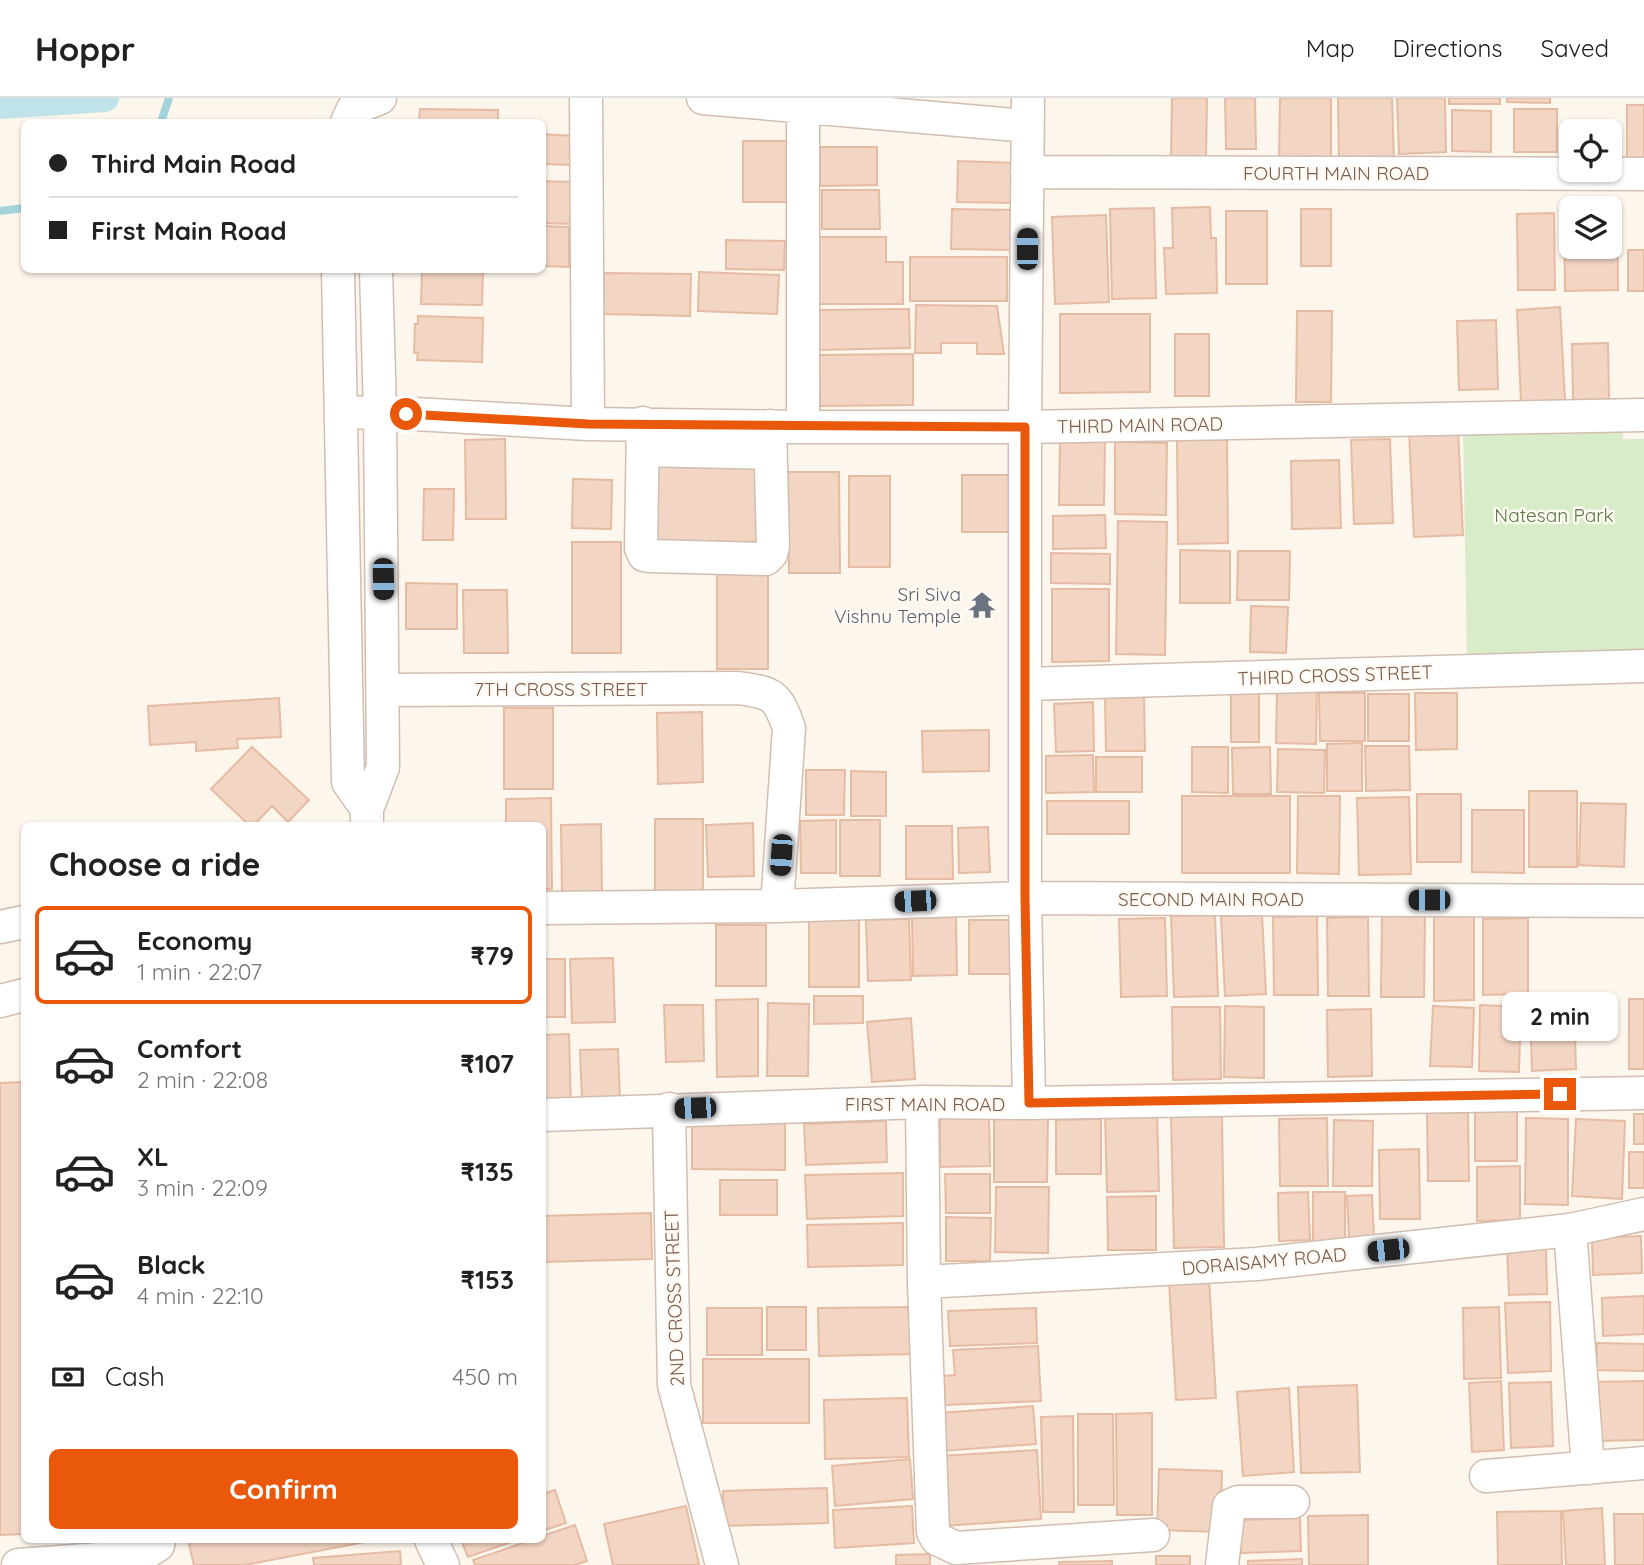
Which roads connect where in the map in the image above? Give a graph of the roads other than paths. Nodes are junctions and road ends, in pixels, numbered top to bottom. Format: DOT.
graph roads {
  1 [pos="586,98"];
  2 [pos="704,98"];
  3 [pos="803,106"];
  4 [pos="1028,112"];
  5 [pos="1027,173"];
  6 [pos="1644,174"];
  7 [pos="338,273"];
  8 [pos="376,273"];
  9 [pos="380,412"];
  10 [pos="342,413"];
  11 [pos="1644,415"];
  12 [pos="588,424"];
  13 [pos="803,427"];
  14 [pos="1025,427"];
  15 [pos="643,437"];
  16 [pos="770,440"];
  17 [pos="1644,666"];
  18 [pos="1025,684"];
  19 [pos="384,690"];
  20 [pos="367,817"];
  21 [pos="1025,898"];
  22 [pos="1644,901"];
  23 [pos="778,906"];
  24 [pos="546,908"];
  25 [pos="21,923"];
  26 [pos="0,928"];
  27 [pos="21,996"];
  28 [pos="0,1000"];
  29 [pos="1644,1093"];
  30 [pos="922,1102"];
  31 [pos="1029,1103"];
  32 [pos="670,1109"];
  33 [pos="546,1115"];
  34 [pos="1644,1214"];
  35 [pos="1570,1230"];
  36 [pos="924,1282"];
  37 [pos="1644,1463"];
  38 [pos="1588,1468"];
  39 [pos="1486,1476"];
  40 [pos="1293,1502"];
  41 [pos="1153,1535"];
  42 [pos="158,1543"];
  43 [pos="432,1543"];
  44 [pos="18,1565"];
  45 [pos="443,1565"];
  46 [pos="722,1565"];
  47 [pos="1222,1565"];
  1 -- 12 [label="street"];
  2 -- 3 [label="street"];
  3 -- 4 [label="street"];
  3 -- 13 [label="street"];
  4 -- 5 [label="street"];
  5 -- 6 [label="street, FOURTH MAIN ROAD"];
  5 -- 14 [label="street"];
  7 -- 10 [label="street"];
  8 -- 9 [label="street"];
  9 -- 10 [label="street, THIRD MAIN ROAD"];
  9 -- 12 [label="street, THIRD MAIN ROAD"];
  9 -- 19 [label="street"];
  10 -- 20 [label="street"];
  11 -- 14 [label="street, THIRD MAIN ROAD"];
  12 -- 15 [label="street, THIRD MAIN ROAD"];
  13 -- 14 [label="street, THIRD MAIN ROAD"];
  13 -- 16 [label="street, THIRD MAIN ROAD"];
  14 -- 18 [label="street"];
  15 -- 16 [label="street, THIRD MAIN ROAD"];
  15 -- 16 [label="street"];
  17 -- 18 [label="street, THIRD CROSS STREET"];
  18 -- 21 [label="street"];
  19 -- 20 [label="street"];
  19 -- 23 [label="street, 7TH CROSS STREET"];
  21 -- 22 [label="street, SECOND MAIN ROAD"];
  21 -- 23 [label="street, SECOND MAIN ROAD"];
  21 -- 31 [label="street"];
  23 -- 24 [label="street, SECOND MAIN ROAD"];
  25 -- 26 [label="street"];
  27 -- 28 [label="street"];
  29 -- 31 [label="street, FIRST MAIN ROAD"];
  30 -- 31 [label="street, FIRST MAIN ROAD"];
  30 -- 32 [label="street, FIRST MAIN ROAD"];
  30 -- 36 [label="street"];
  32 -- 33 [label="street, FIRST MAIN ROAD"];
  32 -- 46 [label="street, 2ND CROSS STREET"];
  34 -- 35 [label="street, DORAISAMY ROAD"];
  35 -- 36 [label="street, DORAISAMY ROAD"];
  35 -- 38 [label="street"];
  36 -- 41 [label="street"];
  37 -- 38 [label="street"];
  38 -- 39 [label="street"];
  40 -- 47 [label="street"];
  42 -- 44 [label="street"];
  43 -- 45 [label="street"];
}
